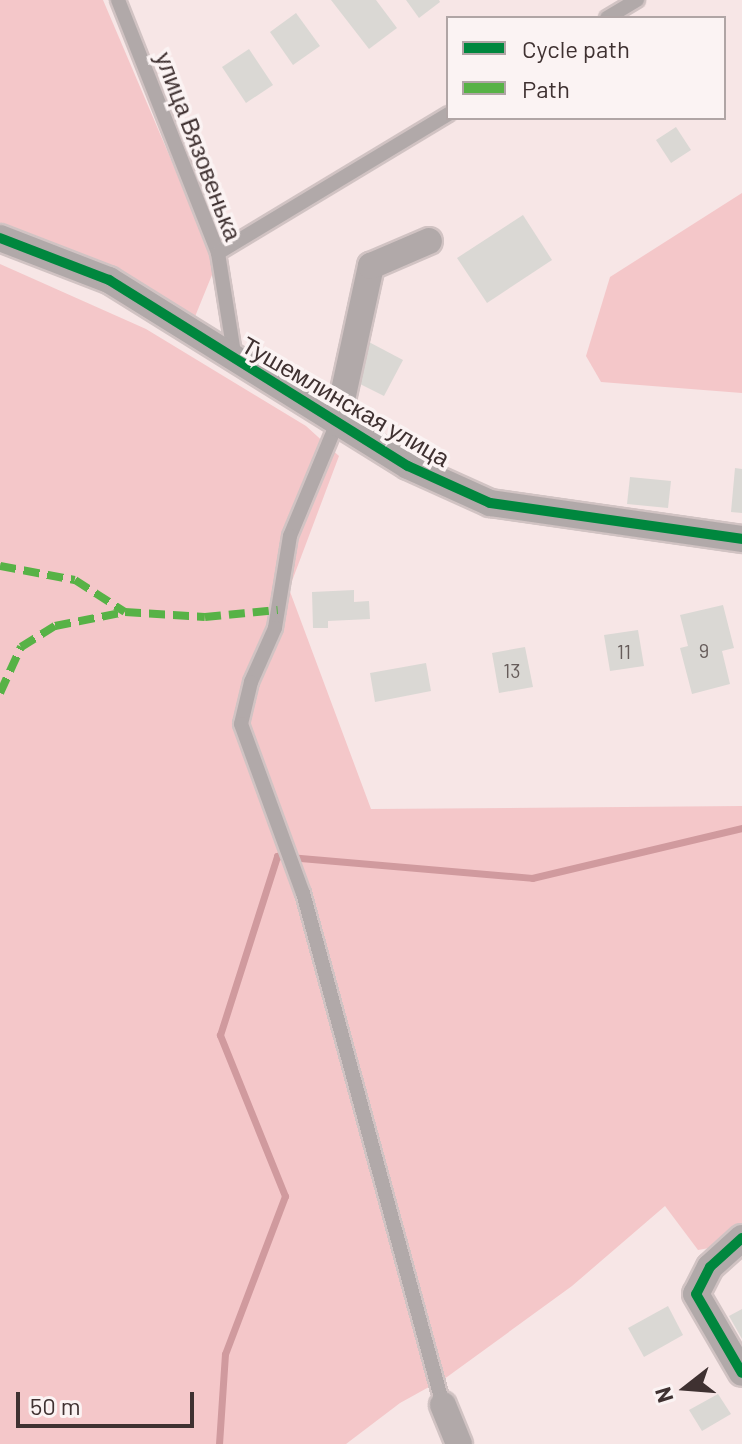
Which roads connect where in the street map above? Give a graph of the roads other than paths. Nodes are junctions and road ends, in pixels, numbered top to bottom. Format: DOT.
graph roads {
  1 [pos="118,0"];
  2 [pos="637,0"];
  3 [pos="610,16"];
  4 [pos="446,115"];
  5 [pos="0,238"];
  6 [pos="429,241"];
  7 [pos="218,253"];
  8 [pos="235,359"];
  9 [pos="337,423"];
  10 [pos="742,539"];
  11 [pos="742,1238"];
  12 [pos="742,1373"];
  13 [pos="443,1405"];
  14 [pos="459,1444"];
  1 -- 7 [label="lane, улица Вязовенька"];
  2 -- 3 [label="lane"];
  4 -- 7 [label="lane"];
  5 -- 8 [label="street, Тушемлинская улица"];
  6 -- 9 [label="street"];
  7 -- 8 [label="lane, улица Вязовенька"];
  8 -- 9 [label="street, Тушемлинская улица"];
  9 -- 10 [label="street, Тушемлинская улица"];
  9 -- 13 [label="lane"];
  11 -- 12 [label="street"];
  13 -- 14 [label="street"];
}
